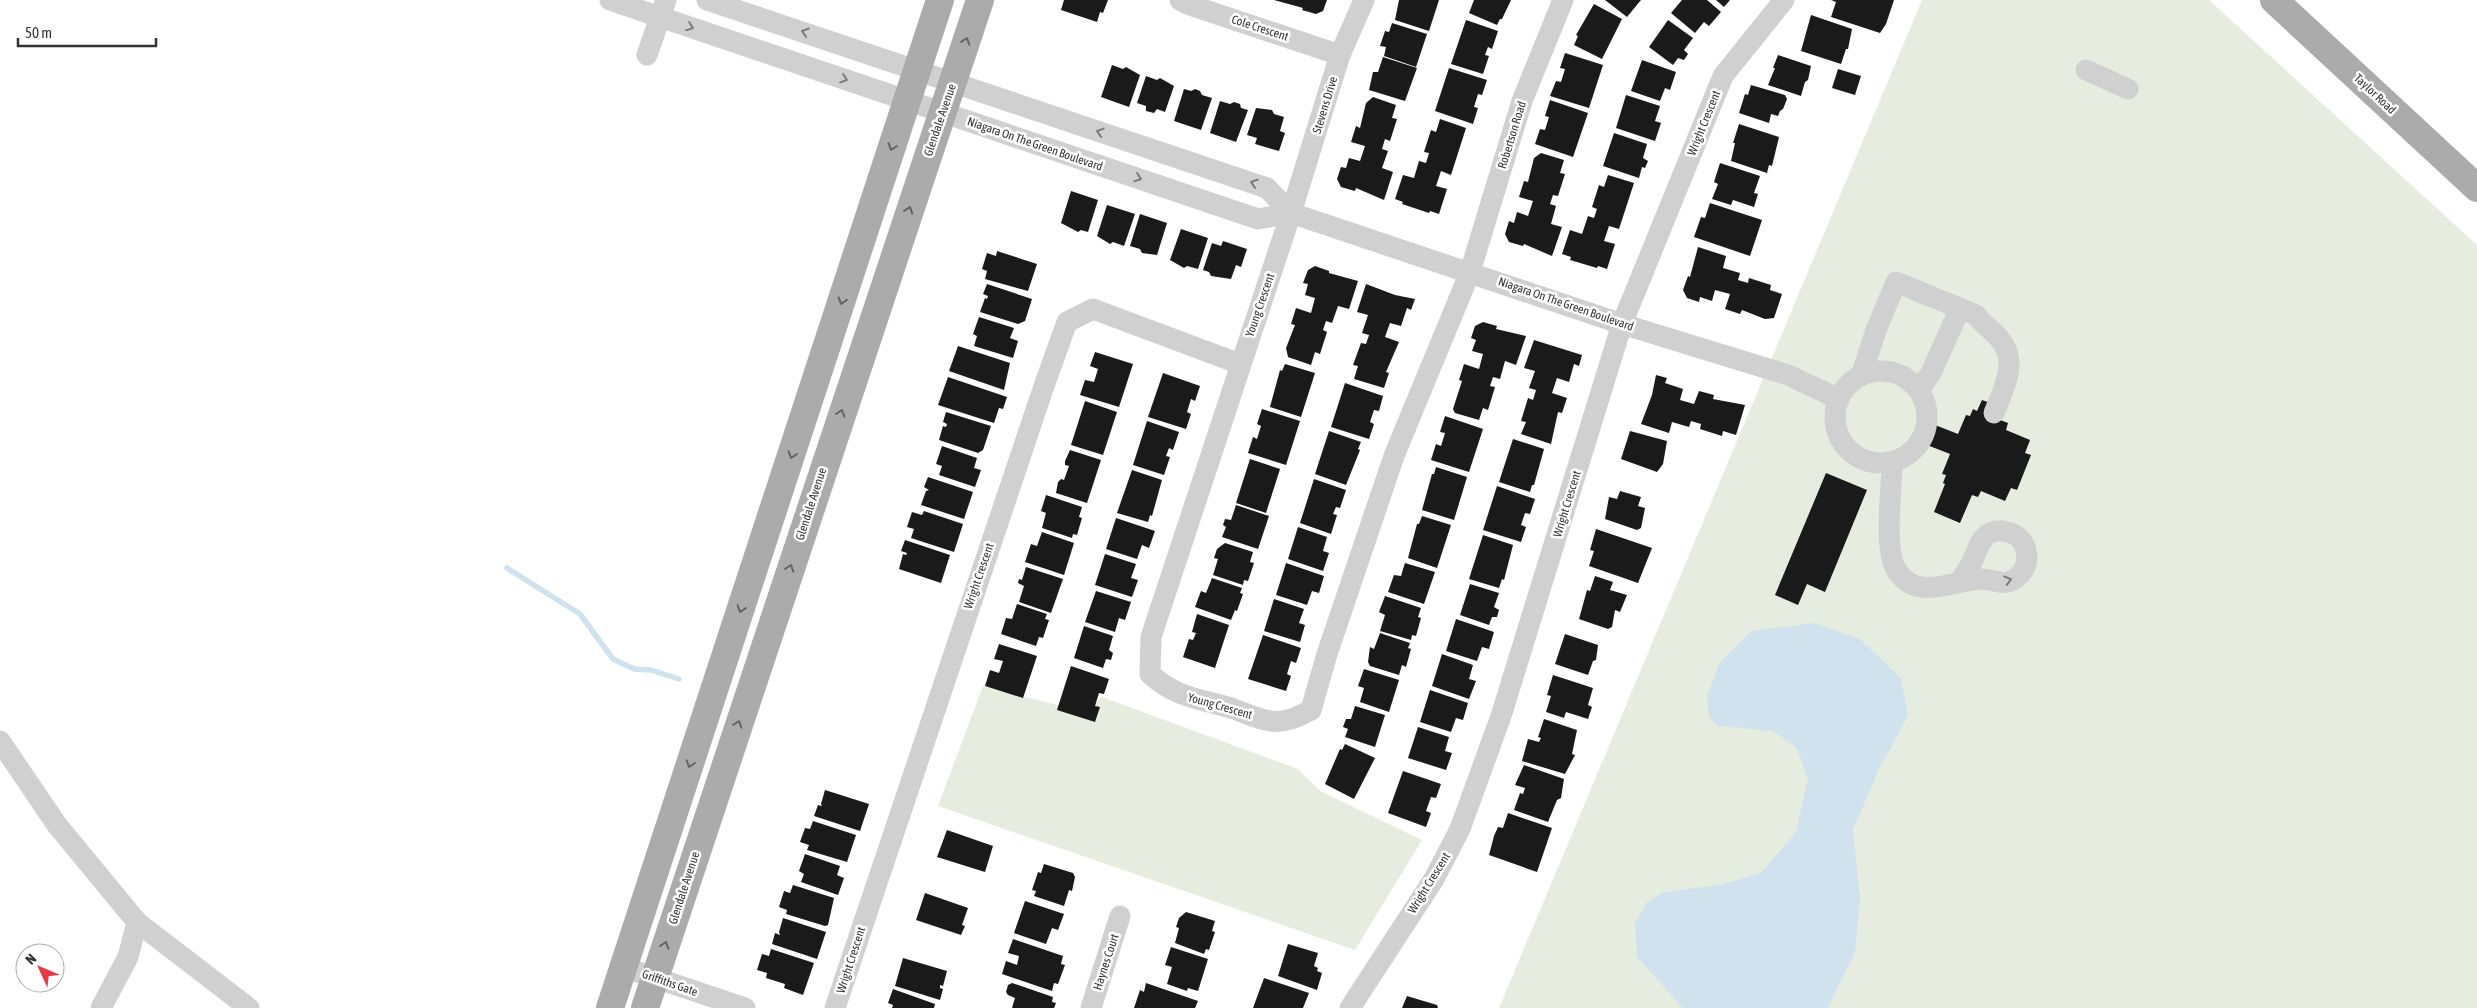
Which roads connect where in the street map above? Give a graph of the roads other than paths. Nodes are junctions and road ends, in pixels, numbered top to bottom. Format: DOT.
graph roads {
  1 [pos="610,0"];
  2 [pos="707,0"];
  3 [pos="940,0"];
  4 [pos="980,0"];
  5 [pos="1180,0"];
  6 [pos="1364,0"];
  7 [pos="1563,0"];
  8 [pos="1784,0"];
  9 [pos="2274,0"];
  10 [pos="663,8"];
  11 [pos="647,55"];
  12 [pos="1340,55"];
  13 [pos="917,70"];
  14 [pos="2086,70"];
  15 [pos="952,83"];
  16 [pos="2128,89"];
  17 [pos="907,100"];
  18 [pos="942,112"];
  19 [pos="2477,188"];
  20 [pos="1291,213"];
  21 [pos="1470,272"];
  22 [pos="1960,308"];
  23 [pos="1622,324"];
  24 [pos="1240,364"];
  25 [pos="1860,376"];
  26 [pos="1919,390"];
  27 [pos="1839,399"];
  28 [pos="1994,413"];
  29 [pos="1892,463"];
  30 [pos="1960,581"];
  31 [pos="0,741"];
  32 [pos="1120,916"];
  33 [pos="137,922"];
  34 [pos="623,967"];
  35 [pos="654,978"];
  36 [pos="101,1008"];
  37 [pos="249,1008"];
  38 [pos="610,1008"];
  39 [pos="645,1008"];
  40 [pos="745,1008"];
  41 [pos="835,1008"];
  42 [pos="1091,1008"];
  43 [pos="1350,1008"];
  1 -- 10 [label="street, Niagara On The Green Boulevard"];
  13 -- 2 [label="street, Niagara On The Green Boulevard, one-way"];
  3 -- 13 [label="main road"];
  15 -- 4 [label="main road, Glendale Avenue, one-way"];
  5 -- 12 [label="street, Cole Crescent"];
  6 -- 12 [label="street, Stevens Drive"];
  7 -- 21 [label="street, Robertson Road"];
  8 -- 23 [label="street, Wright Crescent"];
  9 -- 19 [label="main road, Taylor Road"];
  10 -- 11 [label="street"];
  10 -- 17 [label="street, Niagara On The Green Boulevard, one-way"];
  12 -- 20 [label="street, Stevens Drive"];
  13 -- 15 [label="street, Niagara On The Green Boulevard"];
  13 -- 17 [label="main road"];
  14 -- 16 [label="street"];
  15 -- 18 [label="main road, Glendale Avenue"];
  20 -- 15 [label="street, Niagara On The Green Boulevard, one-way"];
  17 -- 18 [label="street, Niagara On The Green Boulevard"];
  17 -- 34 [label="main road, one-way"];
  18 -- 20 [label="street, Niagara On The Green Boulevard, one-way"];
  35 -- 18 [label="main road, Glendale Avenue, one-way"];
  20 -- 21 [label="street, Niagara On The Green Boulevard"];
  20 -- 24 [label="street, Young Crescent"];
  21 -- 23 [label="street, Niagara On The Green Boulevard"];
  21 -- 24 [label="street, Young Crescent"];
  22 -- 25 [label="street"];
  22 -- 26 [label="street"];
  22 -- 28 [label="street"];
  23 -- 27 [label="street, Niagara On The Green Boulevard"];
  23 -- 43 [label="street, Wright Crescent"];
  24 -- 41 [label="street, Wright Crescent"];
  25 -- 26 [label="street"];
  25 -- 27 [label="street"];
  26 -- 29 [label="street"];
  27 -- 29 [label="street"];
  29 -- 30 [label="street"];
  31 -- 33 [label="street"];
  32 -- 42 [label="street, Haynes Court"];
  33 -- 36 [label="street"];
  33 -- 37 [label="street"];
  34 -- 35 [label="street, Griffiths Gate"];
  34 -- 38 [label="main road"];
  35 -- 39 [label="main road, Glendale Avenue"];
  35 -- 40 [label="street, Griffiths Gate"];
}
